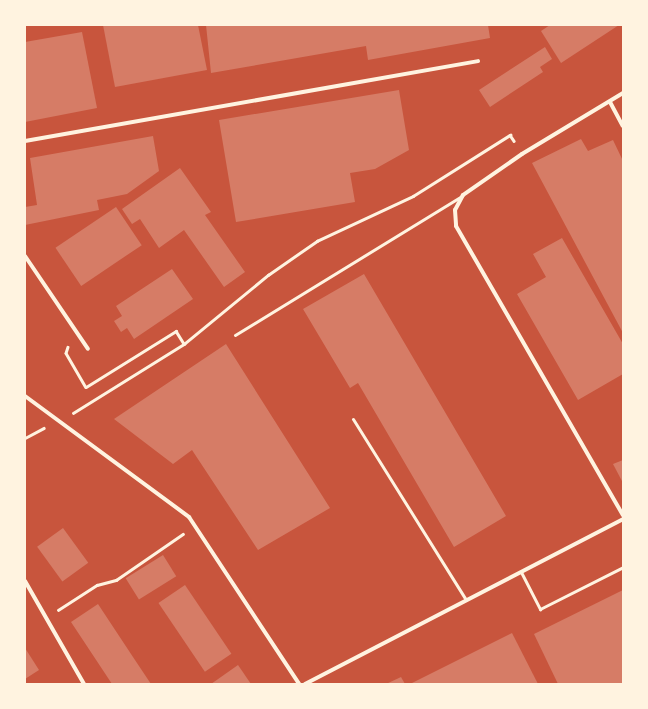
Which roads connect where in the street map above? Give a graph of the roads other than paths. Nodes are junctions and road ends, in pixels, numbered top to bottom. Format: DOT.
graph roads {
  1 [pos="478,61"];
  2 [pos="623,93"];
  3 [pos="610,102"];
  4 [pos="623,126"];
  5 [pos="25,141"];
  6 [pos="463,195"];
  7 [pos="25,256"];
  8 [pos="235,335"];
  9 [pos="88,349"];
  10 [pos="25,396"];
  11 [pos="353,419"];
  12 [pos="623,515"];
  13 [pos="623,519"];
  14 [pos="623,567"];
  15 [pos="521,572"];
  16 [pos="25,581"];
  17 [pos="466,600"];
  18 [pos="84,684"];
  19 [pos="299,684"];
  20 [pos="305,684"];
  1 -- 5 [label="street"];
  2 -- 3 [label="street"];
  3 -- 4 [label="street"];
  3 -- 6 [label="street"];
  6 -- 8 [label="lane"];
  6 -- 12 [label="street"];
  7 -- 9 [label="street"];
  10 -- 19 [label="street"];
  11 -- 17 [label="lane"];
  13 -- 15 [label="street"];
  14 -- 15 [label="lane"];
  15 -- 17 [label="street"];
  16 -- 18 [label="street"];
  17 -- 20 [label="street"];
}
